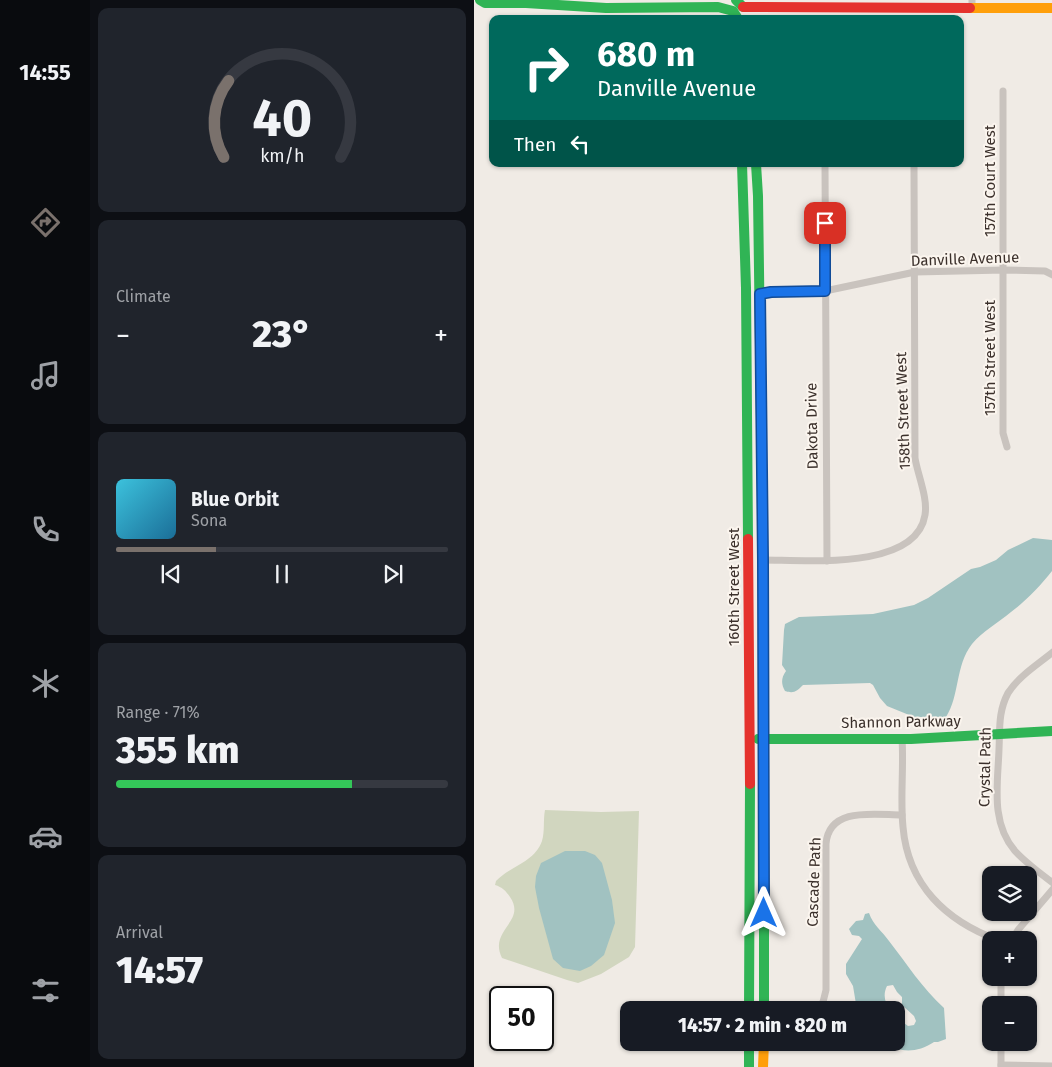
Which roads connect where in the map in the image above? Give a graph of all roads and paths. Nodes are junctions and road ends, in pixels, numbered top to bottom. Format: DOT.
graph roads {
  1 [pos="480,0"];
  2 [pos="499,1"];
  3 [pos="741,2"];
  4 [pos="960,4"];
  5 [pos="972,4"];
  6 [pos="1052,8"];
  7 [pos="731,10"];
  8 [pos="743,15"];
  9 [pos="1003,91"];
  10 [pos="742,167"];
  11 [pos="756,167"];
  12 [pos="825,167"];
  13 [pos="914,167"];
  14 [pos="744,194"];
  15 [pos="1004,270"];
  16 [pos="914,272"];
  17 [pos="1052,274"];
  18 [pos="825,291"];
  19 [pos="760,294"];
  20 [pos="1007,447"];
  21 [pos="763,560"];
  22 [pos="828,561"];
  23 [pos="1052,652"];
  24 [pos="1052,731"];
  25 [pos="999,734"];
  26 [pos="750,738"];
  27 [pos="763,739"];
  28 [pos="902,739"];
  29 [pos="902,815"];
  30 [pos="1052,883"];
  31 [pos="1052,890"];
  32 [pos="1017,931"];
  33 [pos="982,934"];
  34 [pos="749,1001"];
  35 [pos="764,1001"];
  36 [pos="823,1001"];
  37 [pos="749,1051"];
  38 [pos="764,1051"];
  39 [pos="1001,1051"];
  40 [pos="1001,1066"];
  41 [pos="1052,1066"];
  42 [pos="749,1067"];
  43 [pos="763,1067"];
  1 -- 2 [label="main road"];
  2 -- 7 [label="main road"];
  3 -- 4 [label="main road"];
  3 -- 8 [label="main road"];
  4 -- 5 [label="main road"];
  5 -- 6 [label="main road"];
  9 -- 15 [label="street, 157th Court West"];
  10 -- 14 [label="main road, 160th Street West"];
  11 -- 19 [label="main road, 160th Street West"];
  12 -- 18 [label="street, Dakota Drive"];
  13 -- 16 [label="street, 158th Street West"];
  14 -- 19 [label="main road"];
  14 -- 26 [label="main road, 160th Street West"];
  15 -- 16 [label="street, Danville Avenue"];
  15 -- 17 [label="street, Danville Avenue"];
  15 -- 20 [label="street, 157th Street West"];
  16 -- 18 [label="street, Danville Avenue"];
  16 -- 22 [label="street, 158th Street West"];
  18 -- 19 [label="street, Danville Avenue"];
  18 -- 22 [label="street, Dakota Drive"];
  19 -- 21 [label="main road, 160th Street West"];
  21 -- 22 [label="street"];
  21 -- 27 [label="main road, 160th Street West"];
  23 -- 25 [label="street, Crystal Path"];
  24 -- 25 [label="main road, Shannon Parkway"];
  25 -- 28 [label="main road, Shannon Parkway"];
  25 -- 30 [label="street, Crystal Path"];
  26 -- 27 [label="main road, Shannon Parkway"];
  26 -- 34 [label="main road, 160th Street West"];
  27 -- 28 [label="main road, Shannon Parkway"];
  27 -- 35 [label="main road, 160th Street West"];
  28 -- 29 [label="street"];
  29 -- 33 [label="street"];
  29 -- 36 [label="street, Cascade Path"];
  31 -- 32 [label="street"];
  37 -- 42 [label="main road"];
  38 -- 43 [label="main road"];
  39 -- 40 [label="street"];
  40 -- 41 [label="street"];
}
